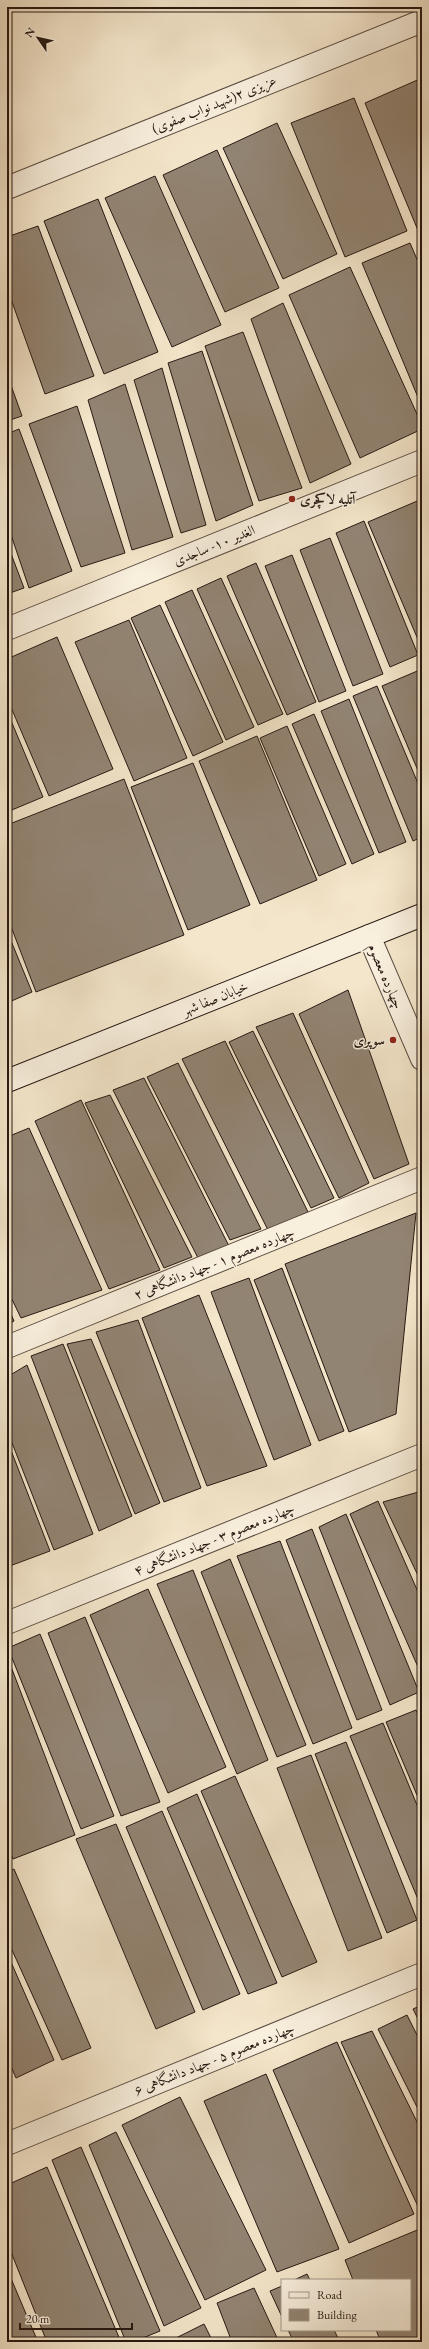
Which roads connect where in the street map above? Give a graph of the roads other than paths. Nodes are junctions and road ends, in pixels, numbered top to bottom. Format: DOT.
graph roads {
  1 [pos="422,21"];
  2 [pos="7,188"];
  3 [pos="422,461"];
  4 [pos="7,629"];
  5 [pos="422,915"];
  6 [pos="369,936"];
  7 [pos="422,1059"];
  8 [pos="7,1081"];
  9 [pos="422,1178"];
  10 [pos="7,1347"];
  11 [pos="422,1455"];
  12 [pos="7,1623"];
  13 [pos="422,1974"];
  14 [pos="7,2144"];
  1 -- 2 [label="street, عزیزی ۲(شهید نواب صفوی)"];
  3 -- 4 [label="street, الغدیر ۱۰- ساجدی"];
  5 -- 6 [label="street, خیابان صفا شهر"];
  6 -- 7 [label="street, چهارده معصوم"];
  6 -- 8 [label="street, خیابان صفا شهر"];
  9 -- 10 [label="street, چهارده معصوم ۱ - جهاد دانشگاهی ۲"];
  11 -- 12 [label="street, چهارده معصوم ۳ - جهاد دانشگاهی ۴"];
  13 -- 14 [label="street, چهارده معصوم ۵ - جهاد دانشگاهی ۶"];
}
